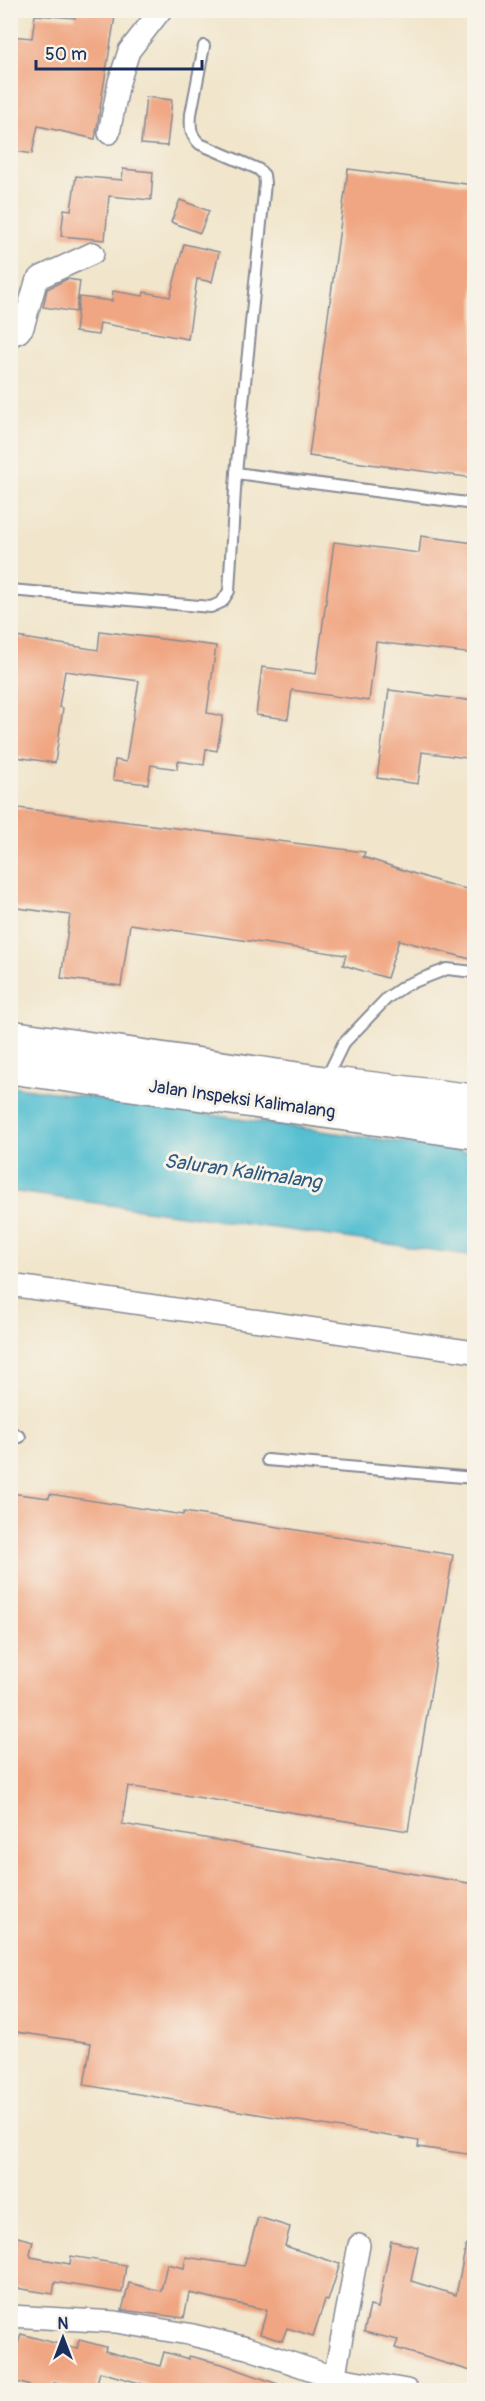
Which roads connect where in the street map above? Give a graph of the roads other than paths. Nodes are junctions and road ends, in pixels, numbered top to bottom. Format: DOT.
graph roads {
  1 [pos="160,10"];
  2 [pos="204,46"];
  3 [pos="109,134"];
  4 [pos="93,253"];
  5 [pos="10,336"];
  6 [pos="236,473"];
  7 [pos="474,504"];
  8 [pos="10,590"];
  9 [pos="474,972"];
  10 [pos="10,1037"];
  11 [pos="10,1066"];
  12 [pos="320,1097"];
  13 [pos="474,1101"];
  14 [pos="474,1132"];
  15 [pos="10,1285"];
  16 [pos="474,1352"];
  17 [pos="10,1431"];
  18 [pos="20,1437"];
  19 [pos="267,1460"];
  20 [pos="474,1478"];
  21 [pos="359,2245"];
  22 [pos="10,2316"];
  23 [pos="332,2384"];
  24 [pos="408,2391"];
  1 -- 3 [label="street"];
  2 -- 6 [label="lane"];
  4 -- 5 [label="street"];
  6 -- 7 [label="lane"];
  6 -- 8 [label="lane"];
  9 -- 12 [label="lane"];
  10 -- 12 [label="main road, Jalan Inspeksi Kalimalang"];
  11 -- 12 [label="main road, Jalan Inspeksi Kalimalang"];
  12 -- 13 [label="main road, Jalan Inspeksi Kalimalang"];
  12 -- 14 [label="main road, Jalan Inspeksi Kalimalang"];
  15 -- 16 [label="street"];
  17 -- 18 [label="lane"];
  19 -- 20 [label="lane"];
  21 -- 23 [label="street"];
  22 -- 23 [label="street"];
  23 -- 24 [label="street"];
}
